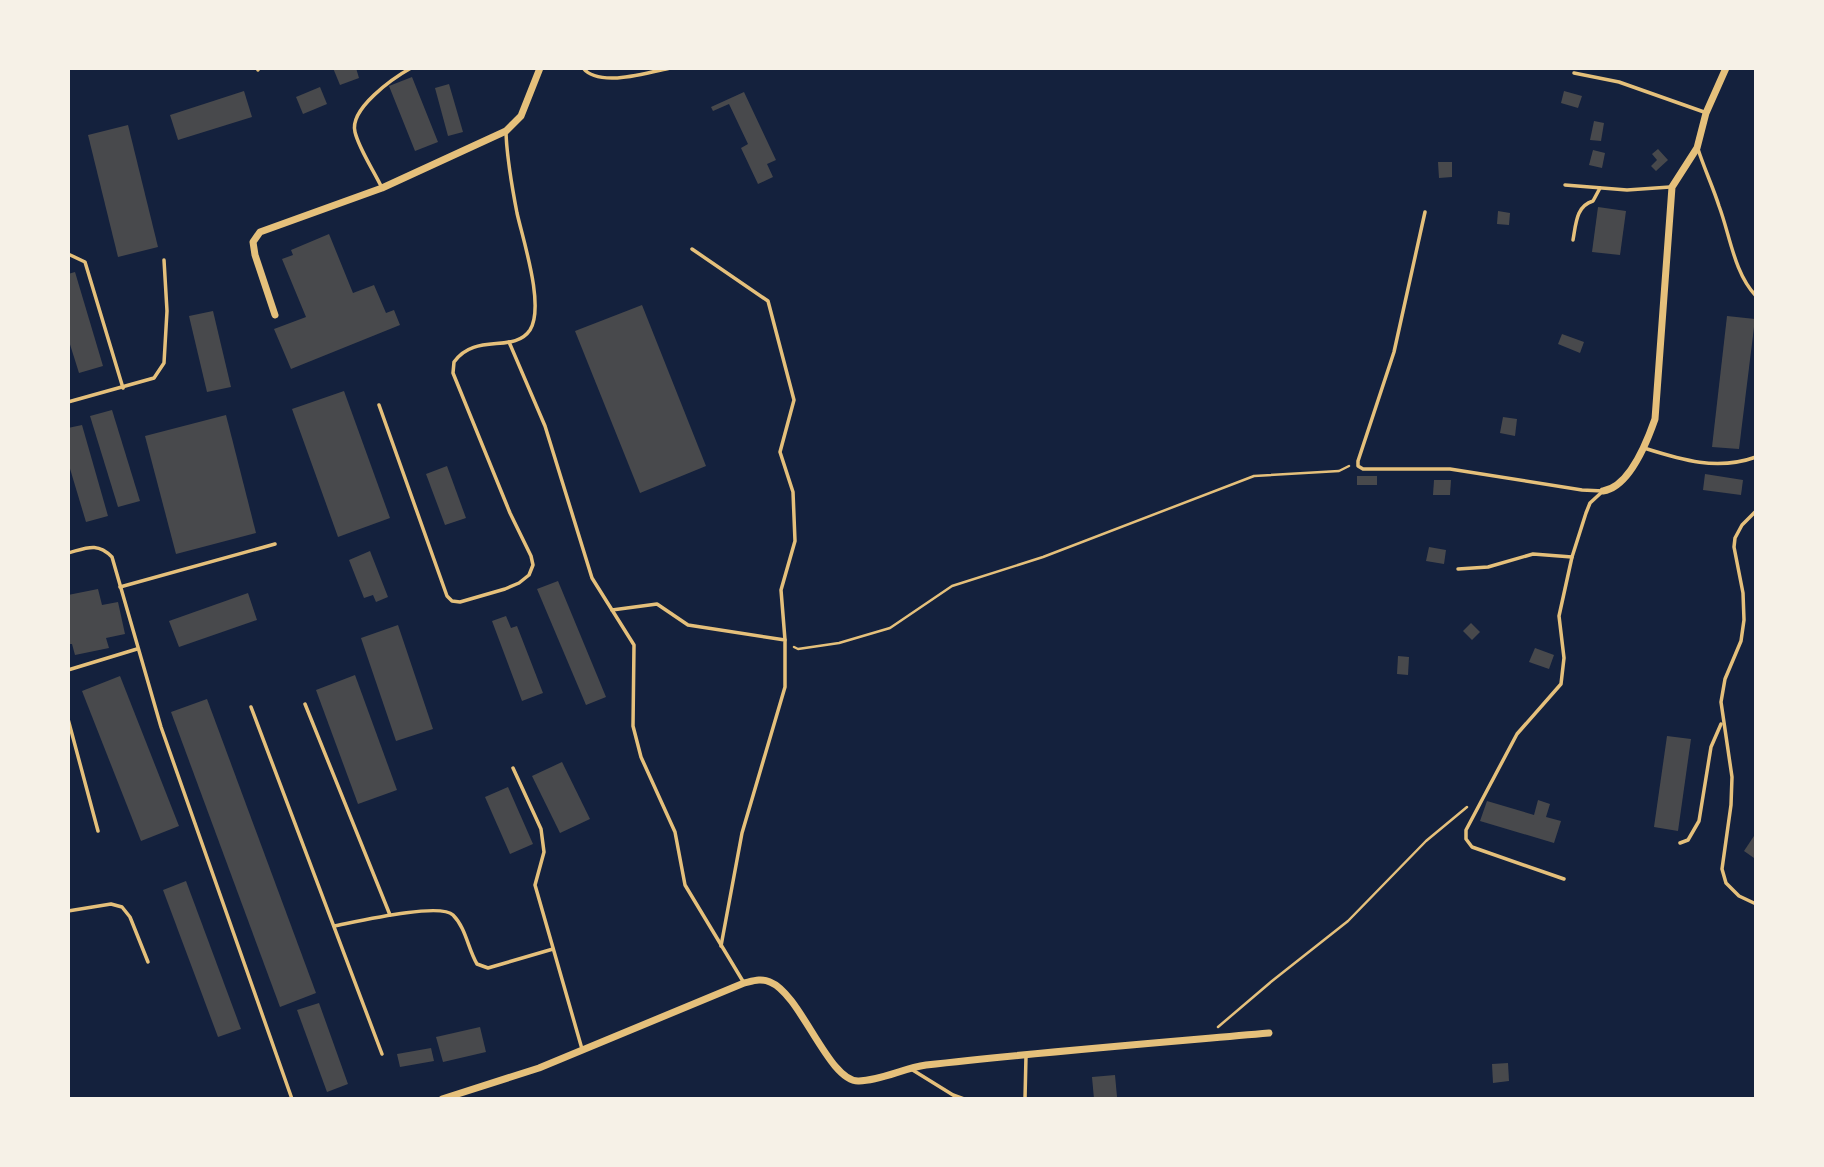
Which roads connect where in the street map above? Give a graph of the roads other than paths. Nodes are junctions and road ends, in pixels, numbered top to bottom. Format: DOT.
graph roads {
  1 [pos="411,68"];
  2 [pos="540,68"];
  3 [pos="583,68"];
  4 [pos="670,68"];
  5 [pos="1726,68"];
  6 [pos="1574,73"];
  7 [pos="1706,113"];
  8 [pos="506,131"];
  9 [pos="1697,148"];
  10 [pos="1565,185"];
  11 [pos="1672,187"];
  12 [pos="382,188"];
  13 [pos="1600,188"];
  14 [pos="1425,212"];
  15 [pos="1573,240"];
  16 [pos="692,249"];
  17 [pos="68,254"];
  18 [pos="164,260"];
  19 [pos="1756,296"];
  20 [pos="275,315"];
  21 [pos="509,342"];
  22 [pos="123,388"];
  23 [pos="68,402"];
  24 [pos="379,405"];
  25 [pos="1644,448"];
  26 [pos="1756,457"];
  27 [pos="1603,491"];
  28 [pos="1756,511"];
  29 [pos="275,544"];
  30 [pos="68,553"];
  31 [pos="1572,557"];
  32 [pos="1458,569"];
  33 [pos="121,587"];
  34 [pos="612,610"];
  35 [pos="785,640"];
  36 [pos="137,649"];
  37 [pos="68,670"];
  38 [pos="305,704"];
  39 [pos="251,707"];
  40 [pos="68,719"];
  41 [pos="1722,722"];
  42 [pos="513,768"];
  43 [pos="98,831"];
  44 [pos="1680,843"];
  45 [pos="1564,879"];
  46 [pos="1756,904"];
  47 [pos="68,911"];
  48 [pos="390,915"];
  49 [pos="334,926"];
  50 [pos="721,946"];
  51 [pos="553,949"];
  52 [pos="148,962"];
  53 [pos="744,983"];
  54 [pos="1269,1033"];
  55 [pos="583,1051"];
  56 [pos="382,1054"];
  57 [pos="1026,1056"];
  58 [pos="910,1068"];
  59 [pos="292,1099"];
  60 [pos="442,1099"];
  61 [pos="964,1099"];
  62 [pos="1026,1099"];
  1 -- 12 [label="lane"];
  2 -- 8 [label="street"];
  3 -- 4 [label="lane"];
  5 -- 7 [label="street"];
  6 -- 7 [label="lane"];
  7 -- 9 [label="street"];
  8 -- 12 [label="street"];
  8 -- 21 [label="lane"];
  9 -- 11 [label="street"];
  9 -- 19 [label="lane"];
  10 -- 13 [label="lane"];
  11 -- 13 [label="lane"];
  11 -- 25 [label="street"];
  12 -- 20 [label="street"];
  13 -- 15 [label="lane"];
  14 -- 27 [label="lane"];
  16 -- 35 [label="lane"];
  17 -- 22 [label="lane"];
  18 -- 22 [label="lane"];
  21 -- 24 [label="lane"];
  21 -- 34 [label="lane"];
  22 -- 23 [label="lane"];
  25 -- 26 [label="lane"];
  25 -- 27 [label="street"];
  27 -- 31 [label="lane"];
  28 -- 41 [label="lane"];
  29 -- 33 [label="lane"];
  30 -- 33 [label="lane"];
  31 -- 32 [label="lane"];
  31 -- 45 [label="lane"];
  33 -- 36 [label="lane"];
  34 -- 35 [label="lane"];
  34 -- 50 [label="lane"];
  35 -- 50 [label="lane"];
  36 -- 37 [label="lane"];
  36 -- 59 [label="lane"];
  38 -- 48 [label="lane"];
  39 -- 49 [label="lane"];
  40 -- 43 [label="lane"];
  41 -- 44 [label="lane"];
  41 -- 46 [label="lane"];
  42 -- 51 [label="lane"];
  47 -- 52 [label="lane"];
  48 -- 49 [label="lane"];
  48 -- 51 [label="lane"];
  49 -- 56 [label="lane"];
  50 -- 53 [label="lane"];
  51 -- 55 [label="lane"];
  53 -- 55 [label="street"];
  53 -- 58 [label="street"];
  54 -- 57 [label="street"];
  55 -- 60 [label="street"];
  57 -- 58 [label="street"];
  57 -- 62 [label="lane"];
  58 -- 61 [label="lane"];
}
